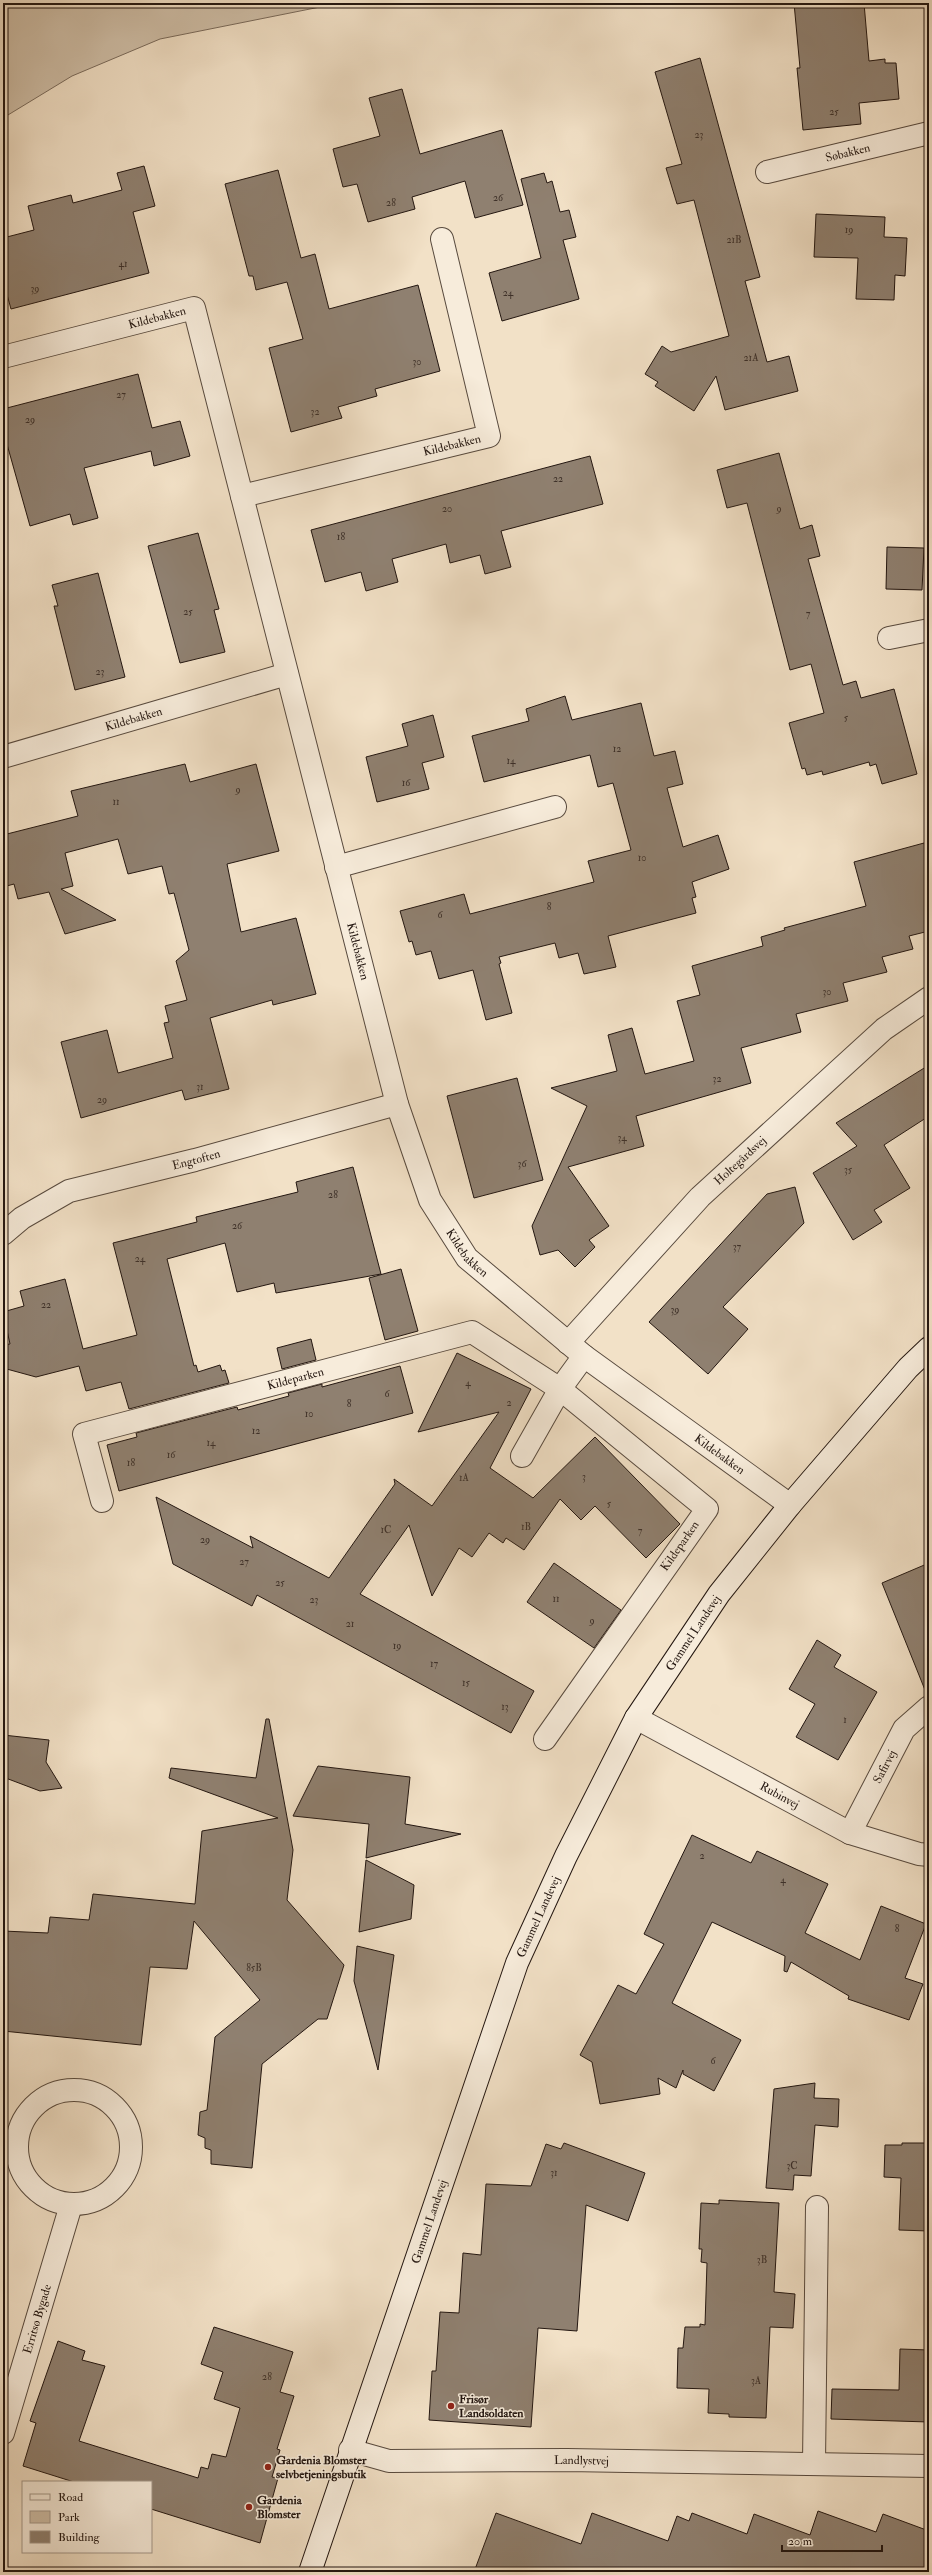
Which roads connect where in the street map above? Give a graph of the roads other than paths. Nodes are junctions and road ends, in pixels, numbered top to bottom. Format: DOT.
graph roads {
  1 [pos="929,133"];
  2 [pos="767,172"];
  3 [pos="442,240"];
  4 [pos="3,357"];
  5 [pos="242,496"];
  6 [pos="929,630"];
  7 [pos="889,638"];
  8 [pos="288,674"];
  9 [pos="3,757"];
  10 [pos="555,807"];
  11 [pos="336,867"];
  12 [pos="929,998"];
  13 [pos="397,1104"];
  14 [pos="3,1234"];
  15 [pos="929,1348"];
  16 [pos="576,1350"];
  17 [pos="560,1389"];
  18 [pos="522,1456"];
  19 [pos="102,1501"];
  20 [pos="790,1505"];
  21 [pos="929,1707"];
  22 [pos="636,1718"];
  23 [pos="545,1739"];
  24 [pos="850,1833"];
  25 [pos="929,1855"];
  26 [pos="71,2205"];
  27 [pos="817,2207"];
  28 [pos="3,2433"];
  29 [pos="350,2450"];
  30 [pos="814,2464"];
  31 [pos="929,2466"];
  32 [pos="310,2572"];
  1 -- 2 [label="street, Søbakken"];
  3 -- 5 [label="street, Kildebakken"];
  4 -- 5 [label="street, Kildebakken"];
  5 -- 8 [label="street, Kildebakken"];
  6 -- 7 [label="street"];
  8 -- 9 [label="street, Kildebakken"];
  8 -- 11 [label="street, Kildebakken"];
  10 -- 11 [label="street"];
  11 -- 13 [label="street, Kildebakken"];
  12 -- 16 [label="street, Holtegårdsvej"];
  13 -- 14 [label="street, Engtoften"];
  13 -- 16 [label="street, Kildebakken"];
  15 -- 20 [label="street, Gammel Landevej"];
  16 -- 17 [label="street"];
  16 -- 20 [label="street, Kildebakken"];
  17 -- 18 [label="street"];
  17 -- 19 [label="street, Kildeparken"];
  17 -- 23 [label="street, Kildeparken"];
  20 -- 22 [label="street, Gammel Landevej"];
  21 -- 24 [label="street, Safirvej"];
  22 -- 24 [label="street, Rubinvej"];
  22 -- 29 [label="street, Gammel Landevej"];
  24 -- 25 [label="street, Rubinvej"];
  26 -- 26 [label="street"];
  26 -- 28 [label="street, Erritsø Bygade"];
  27 -- 30 [label="street"];
  29 -- 30 [label="street, Landlystvej"];
  29 -- 32 [label="street, Gammel Landevej"];
  30 -- 31 [label="street, Landlystvej"];
}
